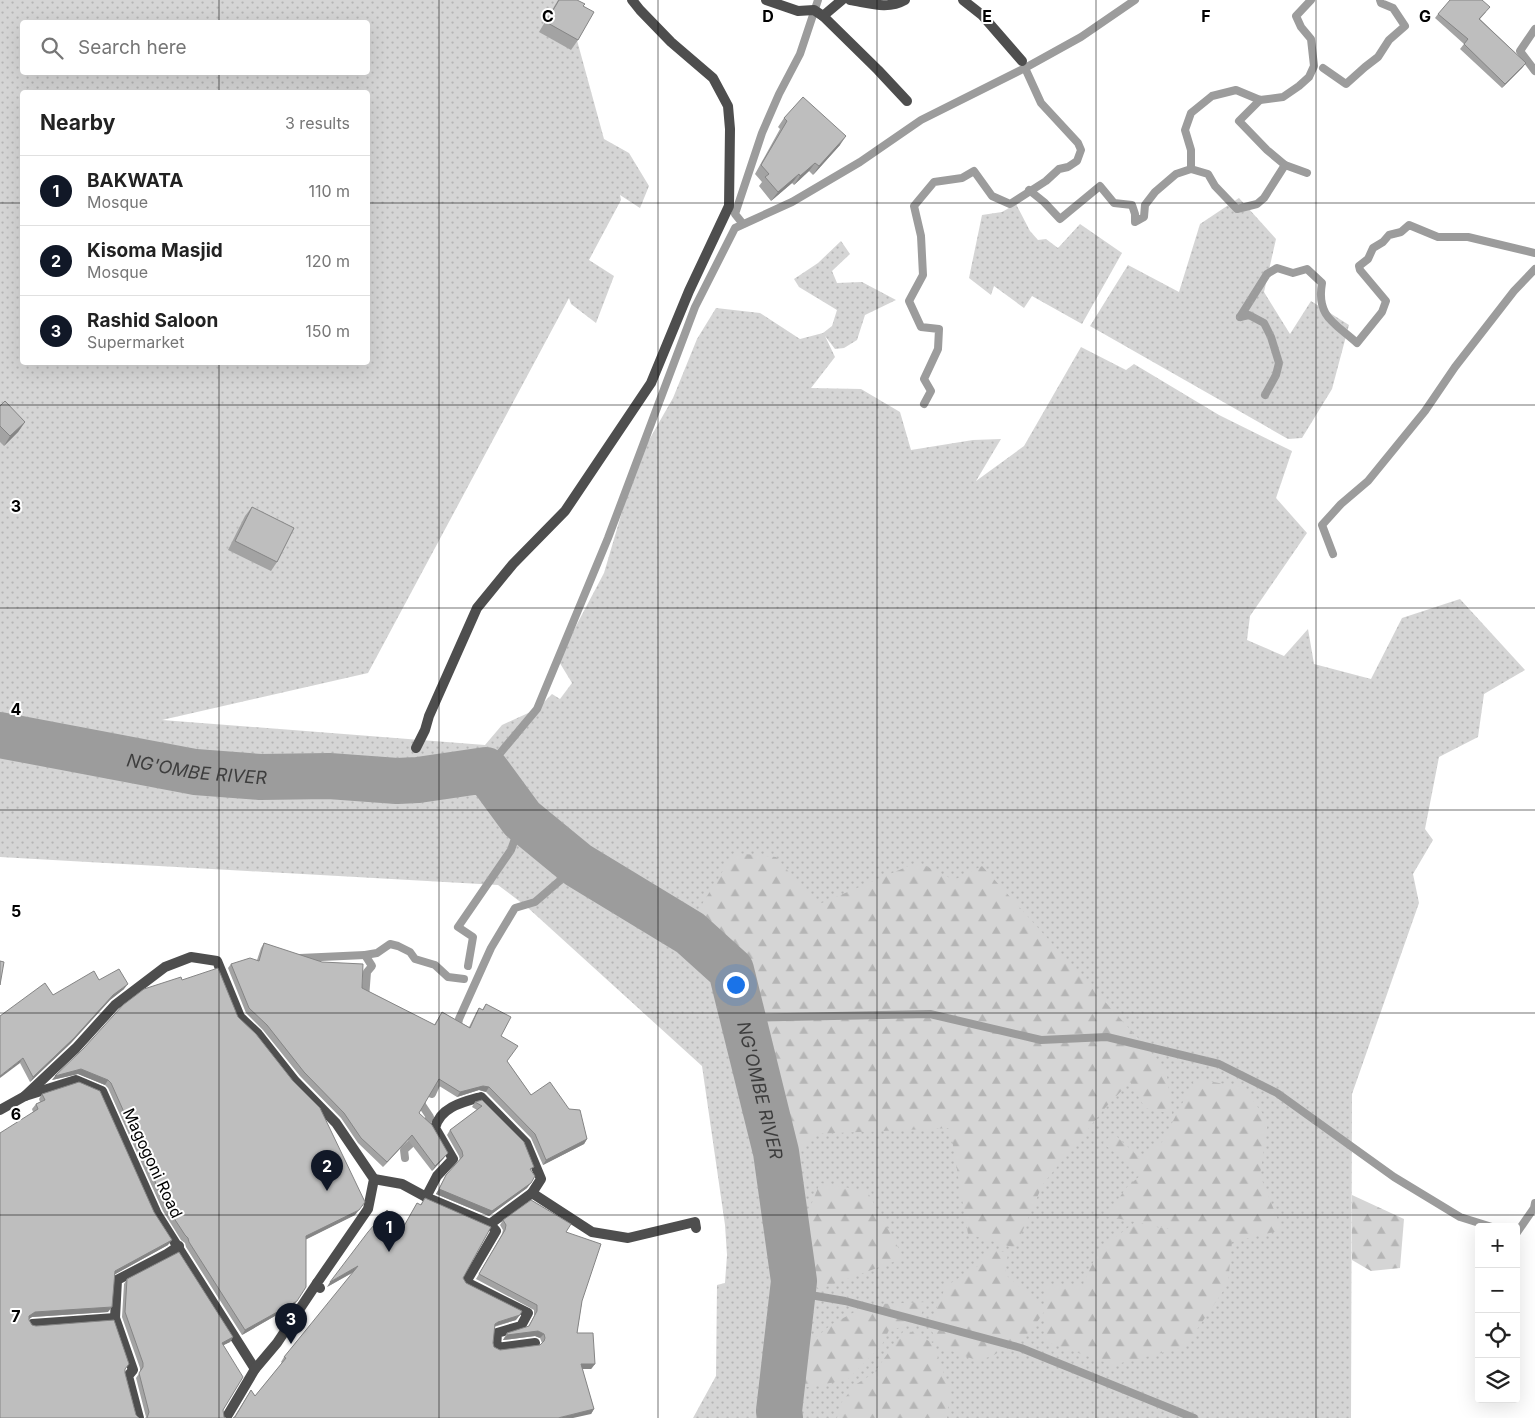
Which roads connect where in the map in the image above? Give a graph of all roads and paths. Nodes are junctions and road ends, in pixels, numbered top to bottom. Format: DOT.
graph roads {
  1 [pos="632,0"];
  2 [pos="766,0"];
  3 [pos="842,0"];
  4 [pos="850,0"];
  5 [pos="905,0"];
  6 [pos="964,0"];
  7 [pos="823,16"];
  8 [pos="1022,61"];
  9 [pos="907,101"];
  10 [pos="416,748"];
  11 [pos="25,1096"];
  12 [pos="0,1110"];
  13 [pos="374,1179"];
  14 [pos="532,1193"];
  15 [pos="426,1197"];
  16 [pos="490,1224"];
  17 [pos="696,1228"];
  18 [pos="179,1246"];
  19 [pos="115,1318"];
  20 [pos="32,1324"];
  21 [pos="535,1343"];
  22 [pos="255,1369"];
  23 [pos="139,1418"];
  24 [pos="226,1418"];
  1 -- 10 [label="street"];
  2 -- 7 [label="street"];
  3 -- 7 [label="street"];
  4 -- 5 [label="street"];
  6 -- 8 [label="street"];
  7 -- 9 [label="street"];
  11 -- 12 [label="street, Magogoni Road"];
  11 -- 13 [label="street"];
  11 -- 18 [label="street, Magogoni Road"];
  13 -- 15 [label="street"];
  13 -- 22 [label="street"];
  14 -- 15 [label="street"];
  14 -- 16 [label="street"];
  14 -- 17 [label="street"];
  15 -- 16 [label="street"];
  16 -- 21 [label="street"];
  18 -- 19 [label="street"];
  18 -- 22 [label="street, Magogoni Road"];
  19 -- 20 [label="street"];
  19 -- 23 [label="street"];
  22 -- 24 [label="street"];
}
